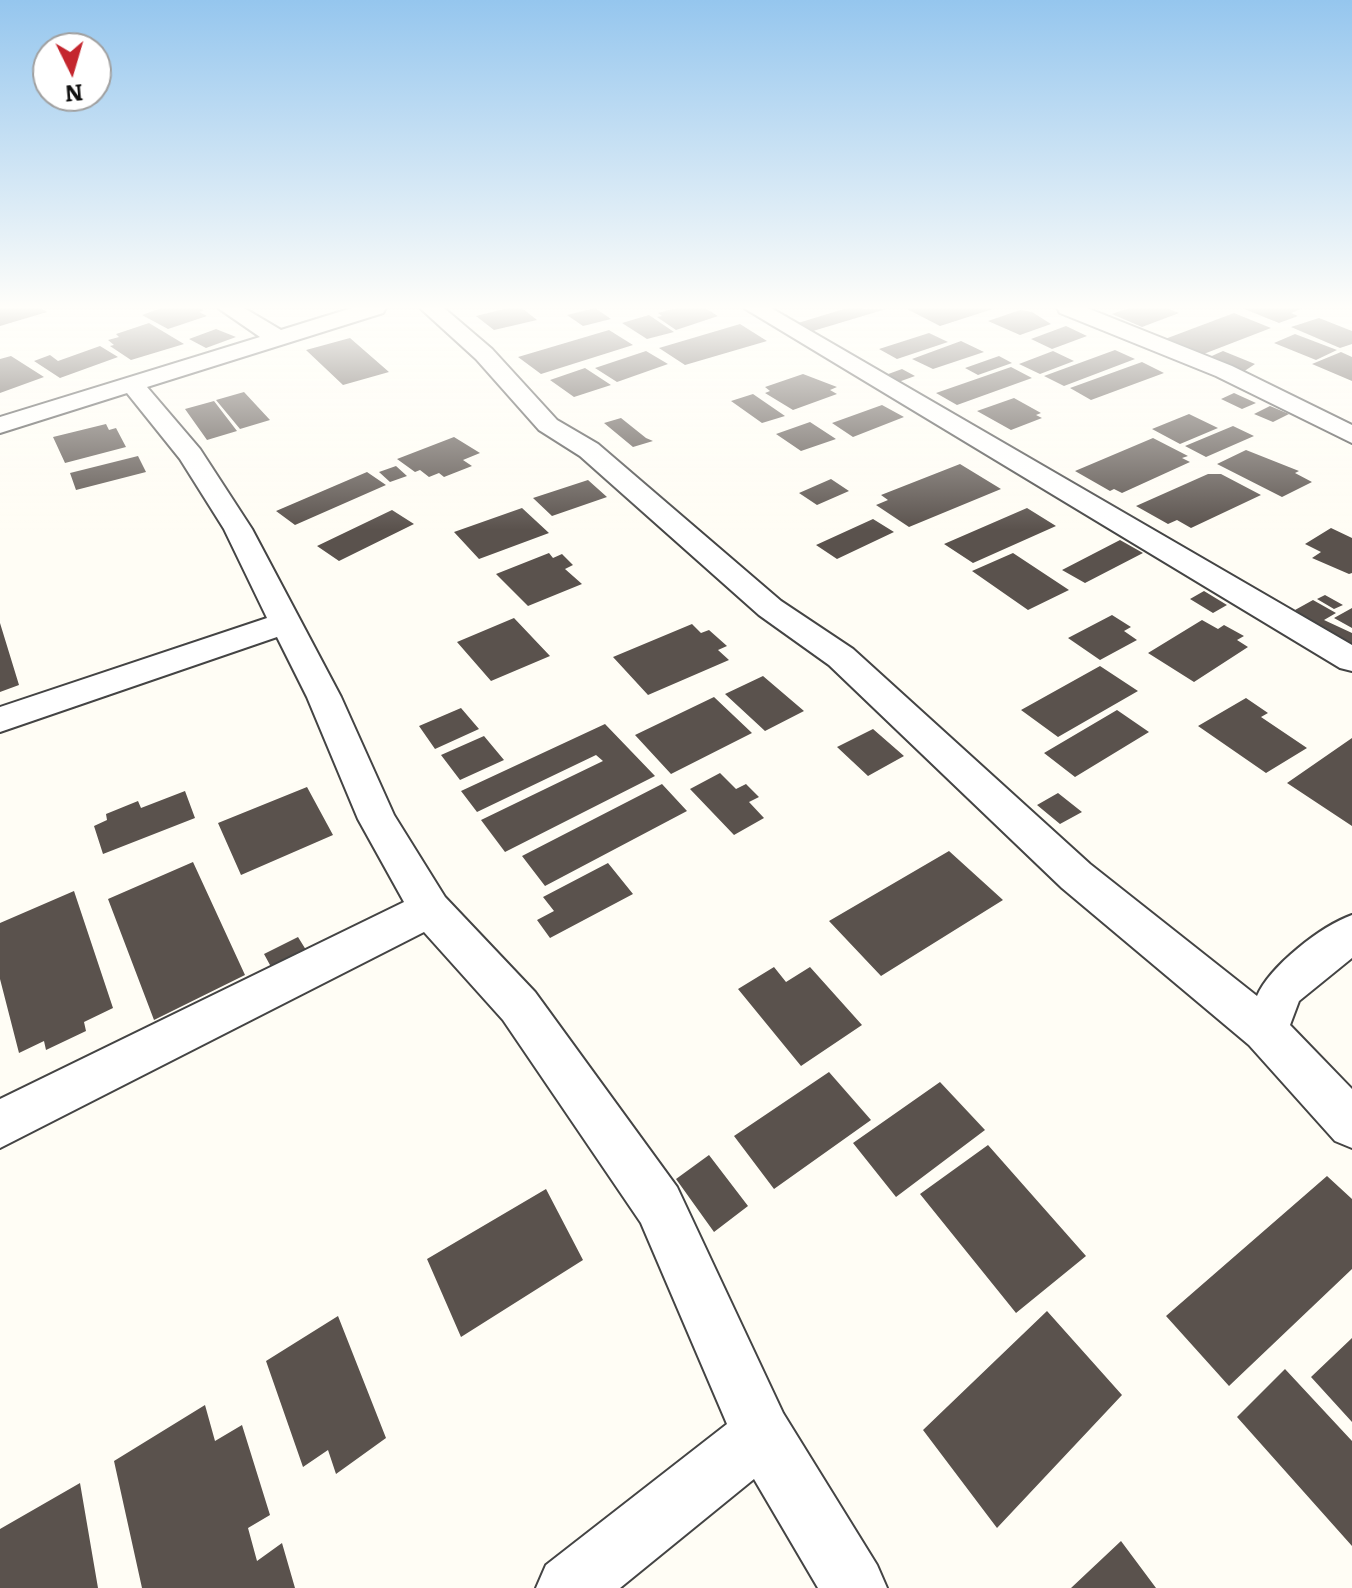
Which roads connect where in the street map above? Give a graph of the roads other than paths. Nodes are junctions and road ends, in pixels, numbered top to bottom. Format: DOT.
graph roads {
  1 [pos="143,382"];
  2 [pos="509,382"];
  3 [pos="881,382"];
  4 [pos="1246,382"];
  5 [pos="133,385"];
  6 [pos="0,425"];
  7 [pos="1352,435"];
  8 [pos="287,622"];
  9 [pos="1352,660"];
  10 [pos="0,720"];
  11 [pos="430,909"];
  12 [pos="1352,933"];
  13 [pos="1210,985"];
  14 [pos="1282,989"];
  15 [pos="1265,1030"];
  16 [pos="0,1124"];
  17 [pos="1352,1124"];
  18 [pos="762,1434"];
  19 [pos="569,1588"];
  20 [pos="854,1588"];
  1 -- 5 [label="street"];
  2 -- 13 [label="street"];
  3 -- 9 [label="street"];
  4 -- 7 [label="street"];
  5 -- 6 [label="street"];
  5 -- 8 [label="street"];
  8 -- 10 [label="street"];
  8 -- 11 [label="street"];
  11 -- 16 [label="street"];
  11 -- 18 [label="street"];
  12 -- 14 [label="street"];
  13 -- 14 [label="street"];
  13 -- 15 [label="street"];
  14 -- 15 [label="street"];
  15 -- 17 [label="street"];
  18 -- 19 [label="street"];
  18 -- 20 [label="street"];
}
